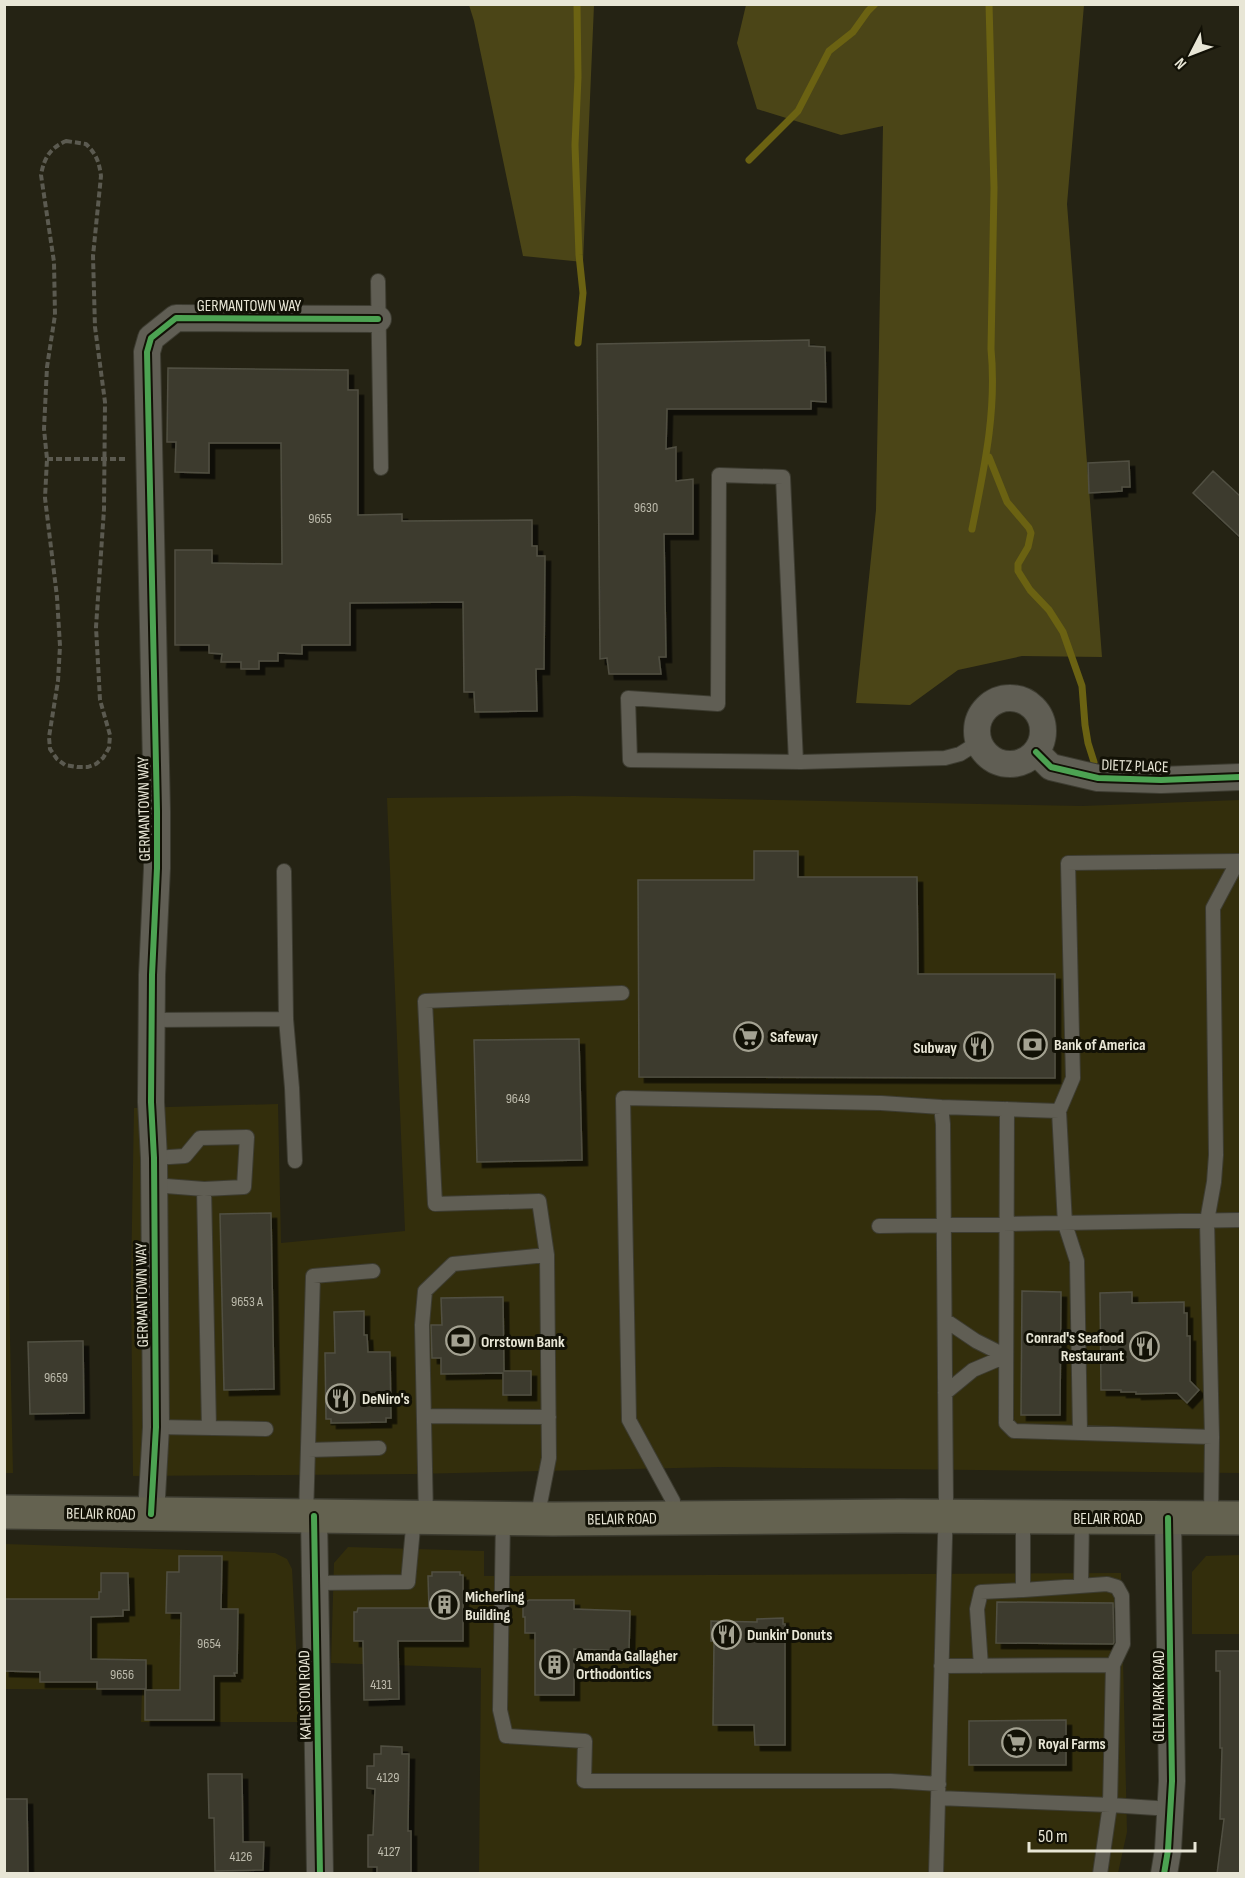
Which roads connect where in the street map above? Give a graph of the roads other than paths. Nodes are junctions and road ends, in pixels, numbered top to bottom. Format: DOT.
graph roads {
  1 [pos="378,281"];
  2 [pos="378,319"];
  3 [pos="381,468"];
  4 [pos="979,742"];
  5 [pos="1036,752"];
  6 [pos="795,762"];
  7 [pos="1240,777"];
  8 [pos="1239,861"];
  9 [pos="284,870"];
  10 [pos="622,993"];
  11 [pos="286,1019"];
  12 [pos="152,1020"];
  13 [pos="941,1107"];
  14 [pos="1007,1109"];
  15 [pos="1059,1111"];
  16 [pos="154,1158"];
  17 [pos="295,1161"];
  18 [pos="153,1185"];
  19 [pos="204,1189"];
  20 [pos="1240,1220"];
  21 [pos="1207,1221"];
  22 [pos="1065,1224"];
  23 [pos="1005,1225"];
  24 [pos="879,1226"];
  25 [pos="944,1226"];
  26 [pos="547,1255"];
  27 [pos="373,1271"];
  28 [pos="945,1320"];
  29 [pos="1006,1356"];
  30 [pos="945,1393"];
  31 [pos="424,1416"];
  32 [pos="549,1417"];
  33 [pos="156,1427"];
  34 [pos="209,1428"];
  35 [pos="266,1429"];
  36 [pos="1080,1432"];
  37 [pos="1212,1437"];
  38 [pos="379,1448"];
  39 [pos="309,1450"];
  40 [pos="673,1501"];
  41 [pos="4,1512"];
  42 [pos="151,1514"];
  43 [pos="310,1516"];
  44 [pos="420,1517"];
  45 [pos="946,1517"];
  46 [pos="1023,1518"];
  47 [pos="1082,1518"];
  48 [pos="1168,1518"];
  49 [pos="1226,1518"];
  50 [pos="503,1519"];
  51 [pos="537,1519"];
  52 [pos="315,1583"];
  53 [pos="1081,1586"];
  54 [pos="1023,1590"];
  55 [pos="1113,1665"];
  56 [pos="942,1666"];
  57 [pos="981,1666"];
  58 [pos="939,1791"];
  59 [pos="1110,1805"];
  60 [pos="1170,1809"];
  61 [pos="320,1874"];
  62 [pos="936,1874"];
  63 [pos="1100,1874"];
  64 [pos="1164,1874"];
  1 -- 2 [label="lane"];
  2 -- 3 [label="lane"];
  2 -- 12 [label="street, GERMANTOWN WAY"];
  4 -- 5 [label="street"];
  4 -- 5 [label="street"];
  4 -- 6 [label="lane"];
  5 -- 7 [label="street, DIETZ PLACE"];
  6 -- 6 [label="lane"];
  8 -- 15 [label="lane"];
  8 -- 21 [label="lane"];
  9 -- 11 [label="lane"];
  10 -- 26 [label="lane"];
  11 -- 12 [label="lane"];
  11 -- 17 [label="lane"];
  12 -- 16 [label="street, GERMANTOWN WAY"];
  13 -- 14 [label="lane"];
  13 -- 25 [label="lane"];
  13 -- 40 [label="lane"];
  14 -- 15 [label="lane"];
  14 -- 23 [label="lane"];
  15 -- 22 [label="lane"];
  16 -- 18 [label="street, GERMANTOWN WAY"];
  16 -- 19 [label="lane"];
  18 -- 19 [label="lane"];
  18 -- 33 [label="street, GERMANTOWN WAY"];
  19 -- 34 [label="lane"];
  20 -- 21 [label="lane"];
  21 -- 22 [label="lane"];
  21 -- 37 [label="lane"];
  22 -- 23 [label="lane"];
  22 -- 36 [label="lane"];
  23 -- 25 [label="lane"];
  23 -- 29 [label="lane"];
  24 -- 25 [label="lane"];
  25 -- 28 [label="lane"];
  26 -- 31 [label="lane"];
  26 -- 32 [label="lane"];
  27 -- 39 [label="lane"];
  28 -- 29 [label="lane"];
  28 -- 30 [label="lane"];
  29 -- 30 [label="lane"];
  29 -- 36 [label="lane"];
  30 -- 45 [label="lane"];
  31 -- 32 [label="lane"];
  31 -- 44 [label="lane"];
  32 -- 51 [label="lane"];
  33 -- 34 [label="lane"];
  33 -- 42 [label="street, GERMANTOWN WAY"];
  34 -- 35 [label="lane"];
  36 -- 37 [label="lane"];
  37 -- 49 [label="lane"];
  38 -- 39 [label="lane"];
  39 -- 43 [label="lane"];
  41 -- 42 [label="highway, BELAIR ROAD"];
  42 -- 43 [label="highway, BELAIR ROAD"];
  43 -- 44 [label="highway, BELAIR ROAD"];
  43 -- 52 [label="street, KAHLSTON ROAD"];
  44 -- 50 [label="highway, BELAIR ROAD"];
  44 -- 52 [label="lane"];
  45 -- 46 [label="highway, BELAIR ROAD"];
  45 -- 51 [label="highway, BELAIR ROAD"];
  45 -- 56 [label="lane"];
  46 -- 47 [label="highway, BELAIR ROAD"];
  46 -- 54 [label="lane"];
  47 -- 48 [label="highway, BELAIR ROAD"];
  47 -- 53 [label="lane"];
  48 -- 49 [label="highway, BELAIR ROAD"];
  48 -- 60 [label="street, GLEN PARK ROAD"];
  50 -- 51 [label="highway, BELAIR ROAD"];
  50 -- 58 [label="lane"];
  52 -- 61 [label="street, KAHLSTON ROAD"];
  53 -- 54 [label="lane"];
  53 -- 55 [label="lane"];
  54 -- 57 [label="lane"];
  55 -- 57 [label="lane"];
  55 -- 59 [label="lane"];
  56 -- 57 [label="lane"];
  56 -- 58 [label="lane"];
  58 -- 59 [label="lane"];
  58 -- 62 [label="lane"];
  59 -- 60 [label="lane"];
  59 -- 63 [label="lane"];
  60 -- 64 [label="street, GLEN PARK ROAD"];
}
